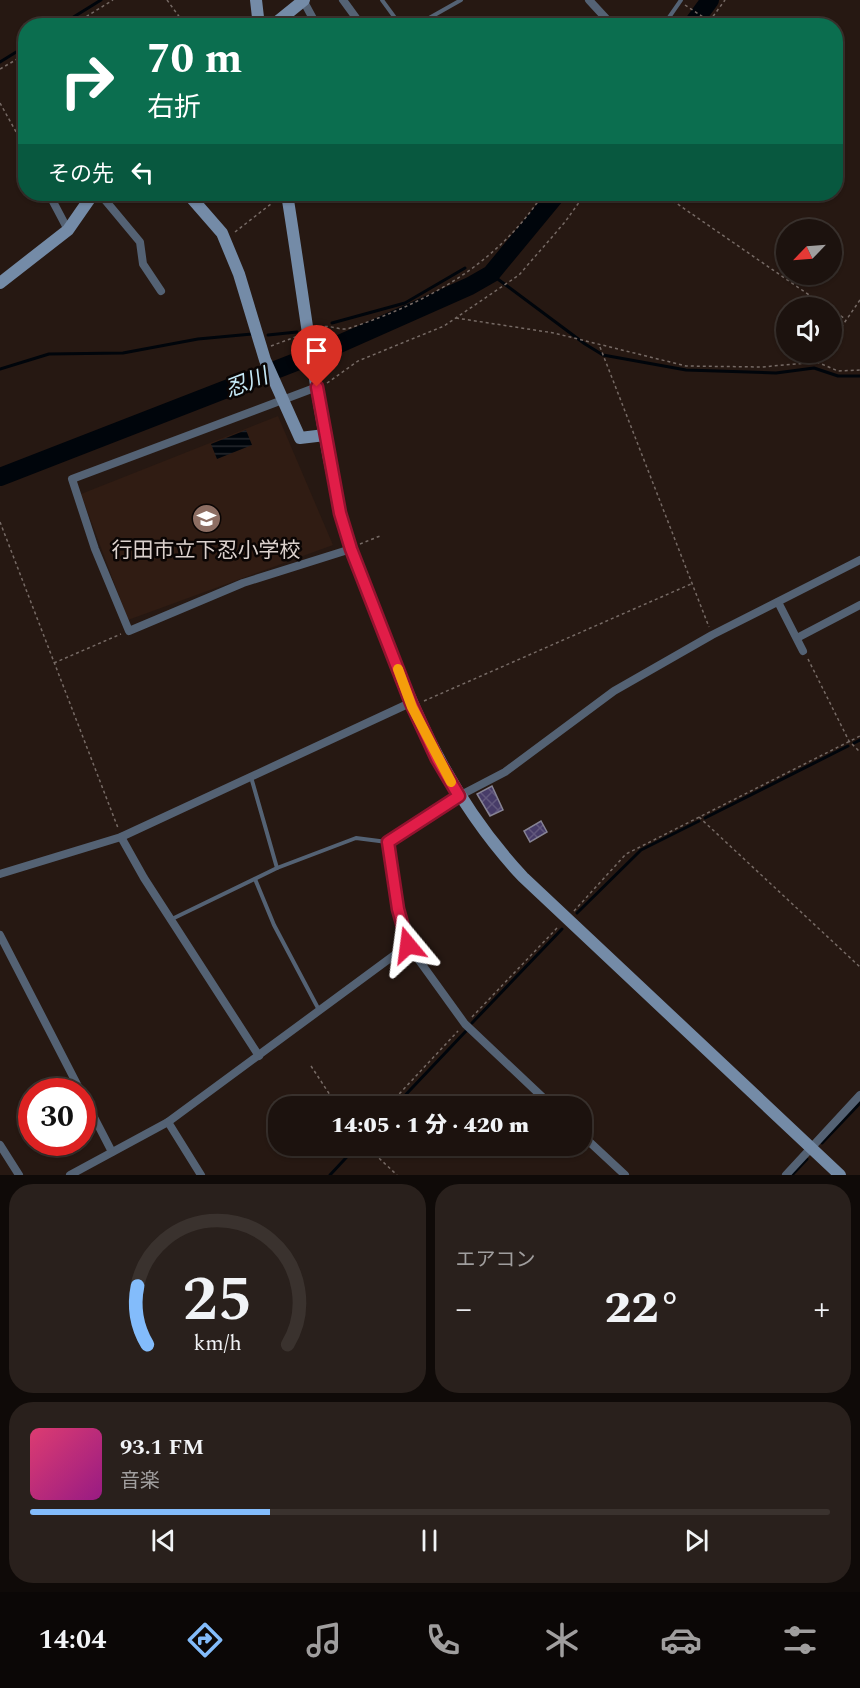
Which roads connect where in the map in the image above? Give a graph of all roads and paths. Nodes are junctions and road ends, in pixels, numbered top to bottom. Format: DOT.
graph roads {
  1 [pos="113,0"];
  2 [pos="167,0"];
  3 [pos="256,0"];
  4 [pos="303,0"];
  5 [pos="344,0"];
  6 [pos="382,0"];
  7 [pos="461,0"];
  8 [pos="589,0"];
  9 [pos="725,0"];
  10 [pos="681,1"];
  11 [pos="84,18"];
  12 [pos="180,18"];
  13 [pos="258,18"];
  14 [pos="282,18"];
  15 [pos="313,18"];
  16 [pos="356,18"];
  17 [pos="395,18"];
  18 [pos="429,18"];
  19 [pos="606,18"];
  20 [pos="669,18"];
  21 [pos="704,18"];
  22 [pos="711,18"];
  23 [pos="18,59"];
  24 [pos="0,69"];
  25 [pos="0,103"];
  26 [pos="18,135"];
  27 [pos="53,201"];
  28 [pos="88,201"];
  29 [pos="106,201"];
  30 [pos="194,201"];
  31 [pos="273,201"];
  32 [pos="288,201"];
  33 [pos="538,201"];
  34 [pos="580,201"];
  35 [pos="673,201"];
  36 [pos="68,230"];
  37 [pos="225,240"];
  38 [pos="0,283"];
  39 [pos="161,291"];
  40 [pos="814,297"];
  41 [pos="860,300"];
  42 [pos="842,317"];
  43 [pos="456,318"];
  44 [pos="846,320"];
  45 [pos="842,326"];
  46 [pos="346,329"];
  47 [pos="600,346"];
  48 [pos="808,363"];
  49 [pos="819,363"];
  50 [pos="860,370"];
  51 [pos="317,387"];
  52 [pos="282,397"];
  53 [pos="325,435"];
  54 [pos="0,522"];
  55 [pos="380,536"];
  56 [pos="355,547"];
  57 [pos="860,560"];
  58 [pos="691,584"];
  59 [pos="778,602"];
  60 [pos="860,605"];
  61 [pos="129,631"];
  62 [pos="712,635"];
  63 [pos="797,638"];
  64 [pos="803,651"];
  65 [pos="53,663"];
  66 [pos="411,705"];
  67 [pos="860,736"];
  68 [pos="849,741"];
  69 [pos="860,752"];
  70 [pos="251,777"];
  71 [pos="459,796"];
  72 [pos="699,817"];
  73 [pos="121,837"];
  74 [pos="388,842"];
  75 [pos="277,868"];
  76 [pos="0,874"];
  77 [pos="255,879"];
  78 [pos="567,918"];
  79 [pos="172,919"];
  80 [pos="0,935"];
  81 [pos="408,945"];
  82 [pos="860,967"];
  83 [pos="319,1010"];
  84 [pos="465,1024"];
  85 [pos="259,1056"];
  86 [pos="311,1066"];
  87 [pos="74,1078"];
  88 [pos="860,1095"];
  89 [pos="331,1096"];
  90 [pos="397,1096"];
  91 [pos="541,1096"];
  92 [pos="96,1121"];
  93 [pos="168,1122"];
  94 [pos="592,1144"];
  95 [pos="0,1145"];
  96 [pos="811,1148"];
  97 [pos="112,1152"];
  98 [pos="377,1156"];
  99 [pos="19,1175"];
  100 [pos="70,1175"];
  101 [pos="201,1175"];
  102 [pos="397,1175"];
  103 [pos="625,1175"];
  104 [pos="786,1175"];
  105 [pos="840,1175"];
  1 -- 11 [label="path"];
  2 -- 12 [label="path"];
  3 -- 13 [label="street"];
  4 -- 14 [label="street"];
  4 -- 15 [label="street"];
  5 -- 16 [label="street"];
  6 -- 17 [label="lane"];
  7 -- 18 [label="lane"];
  8 -- 19 [label="street"];
  9 -- 22 [label="path"];
  10 -- 20 [label="lane"];
  10 -- 21 [label="path"];
  23 -- 24 [label="path"];
  25 -- 26 [label="path"];
  27 -- 36 [label="street"];
  28 -- 36 [label="street"];
  29 -- 39 [label="street"];
  30 -- 37 [label="street"];
  31 -- 37 [label="path"];
  32 -- 51 [label="street"];
  33 -- 46 [label="path"];
  34 -- 43 [label="path"];
  35 -- 40 [label="path"];
  36 -- 38 [label="street"];
  37 -- 52 [label="street"];
  41 -- 44 [label="path"];
  42 -- 44 [label="path"];
  43 -- 47 [label="path"];
  43 -- 51 [label="path"];
  44 -- 45 [label="path"];
  47 -- 48 [label="path"];
  47 -- 58 [label="path"];
  49 -- 50 [label="path"];
  51 -- 52 [label="street"];
  51 -- 53 [label="street"];
  52 -- 53 [label="street"];
  52 -- 61 [label="street"];
  53 -- 56 [label="street"];
  54 -- 65 [label="path"];
  55 -- 56 [label="path"];
  56 -- 61 [label="street"];
  56 -- 66 [label="street"];
  57 -- 59 [label="street"];
  58 -- 62 [label="path"];
  58 -- 66 [label="path"];
  59 -- 62 [label="street"];
  59 -- 63 [label="street"];
  60 -- 63 [label="street"];
  61 -- 65 [label="path"];
  62 -- 71 [label="street"];
  63 -- 64 [label="street"];
  64 -- 68 [label="path"];
  65 -- 73 [label="path"];
  66 -- 70 [label="street"];
  66 -- 71 [label="street"];
  67 -- 68 [label="path"];
  68 -- 69 [label="path"];
  68 -- 72 [label="path"];
  70 -- 73 [label="street"];
  70 -- 75 [label="lane"];
  71 -- 74 [label="street"];
  71 -- 78 [label="street"];
  72 -- 78 [label="path"];
  72 -- 82 [label="path"];
  73 -- 76 [label="street"];
  73 -- 79 [label="street"];
  74 -- 75 [label="lane"];
  74 -- 81 [label="street"];
  75 -- 77 [label="lane"];
  77 -- 79 [label="lane"];
  77 -- 83 [label="lane"];
  78 -- 84 [label="path"];
  78 -- 96 [label="street"];
  79 -- 85 [label="street"];
  80 -- 87 [label="street"];
  81 -- 83 [label="street"];
  81 -- 84 [label="street"];
  83 -- 85 [label="street"];
  84 -- 90 [label="path"];
  84 -- 91 [label="street"];
  85 -- 93 [label="street"];
  86 -- 89 [label="path"];
  88 -- 96 [label="street"];
  92 -- 97 [label="street"];
  93 -- 97 [label="street"];
  93 -- 101 [label="street"];
  94 -- 103 [label="street"];
  95 -- 99 [label="street"];
  96 -- 104 [label="street"];
  96 -- 105 [label="street"];
  97 -- 100 [label="street"];
  98 -- 102 [label="path"];
}
